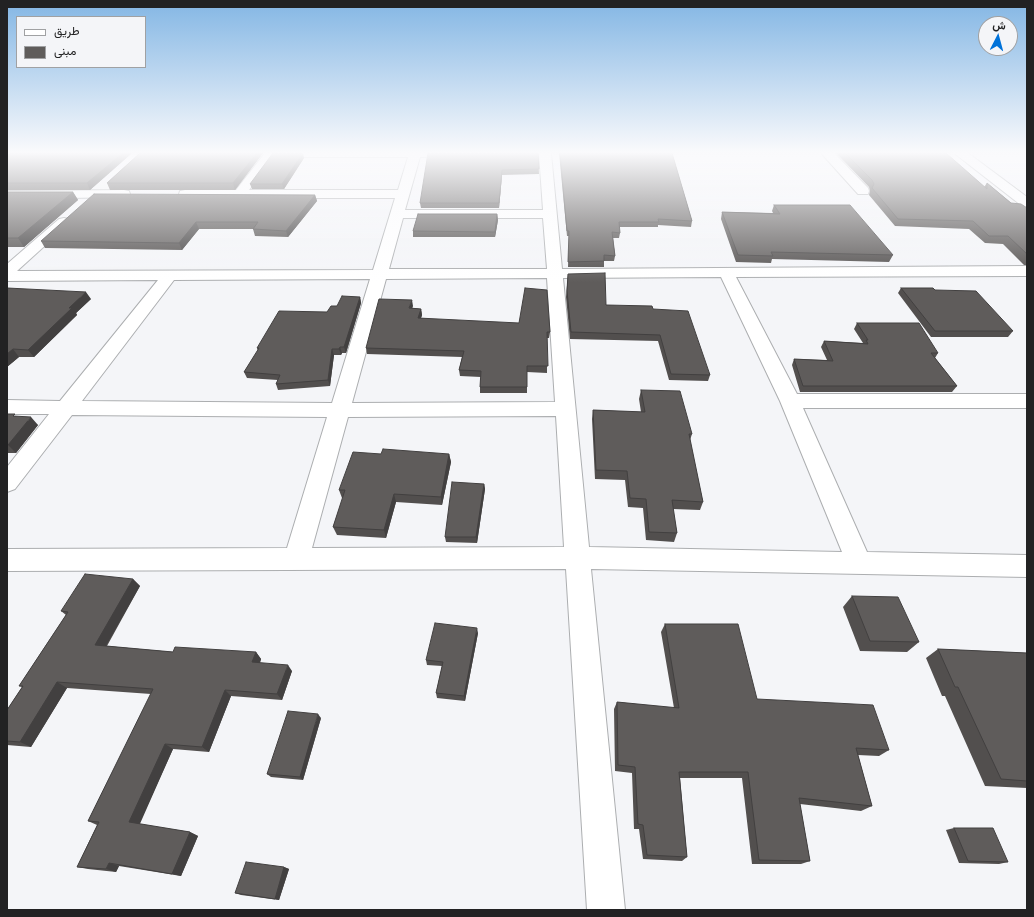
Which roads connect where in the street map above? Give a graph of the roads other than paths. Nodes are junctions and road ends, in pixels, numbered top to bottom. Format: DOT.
graph roads {
  1 [pos="93,196"];
  2 [pos="403,196"];
  3 [pos="549,196"];
  4 [pos="83,205"];
  5 [pos="398,214"];
  6 [pos="550,214"];
  7 [pos="71,215"];
  8 [pos="1027,271"];
  9 [pos="7,272"];
  10 [pos="726,272"];
  11 [pos="554,273"];
  12 [pos="380,274"];
  13 [pos="170,275"];
  14 [pos="7,276"];
  15 [pos="790,401"];
  16 [pos="1027,401"];
  17 [pos="7,407"];
  18 [pos="66,408"];
  19 [pos="566,409"];
  20 [pos="340,410"];
  21 [pos="7,483"];
  22 [pos="578,558"];
  23 [pos="296,559"];
  24 [pos="7,560"];
  25 [pos="859,563"];
  26 [pos="1027,566"];
  27 [pos="606,910"];
  1 -- 4 [label="street"];
  2 -- 5 [label="street"];
  3 -- 6 [label="street"];
  5 -- 6 [label="street"];
  5 -- 12 [label="street"];
  6 -- 11 [label="street"];
  7 -- 9 [label="street"];
  8 -- 10 [label="street"];
  10 -- 11 [label="street"];
  10 -- 15 [label="street"];
  11 -- 12 [label="street"];
  11 -- 19 [label="street"];
  12 -- 13 [label="street"];
  12 -- 20 [label="street"];
  13 -- 14 [label="street"];
  13 -- 18 [label="street"];
  15 -- 16 [label="street"];
  15 -- 25 [label="street"];
  17 -- 18 [label="street"];
  18 -- 20 [label="street"];
  18 -- 21 [label="street"];
  19 -- 20 [label="street"];
  19 -- 22 [label="street"];
  20 -- 23 [label="street"];
  22 -- 23 [label="street"];
  22 -- 25 [label="street"];
  22 -- 27 [label="street"];
  23 -- 24 [label="street"];
  25 -- 26 [label="street"];
}
